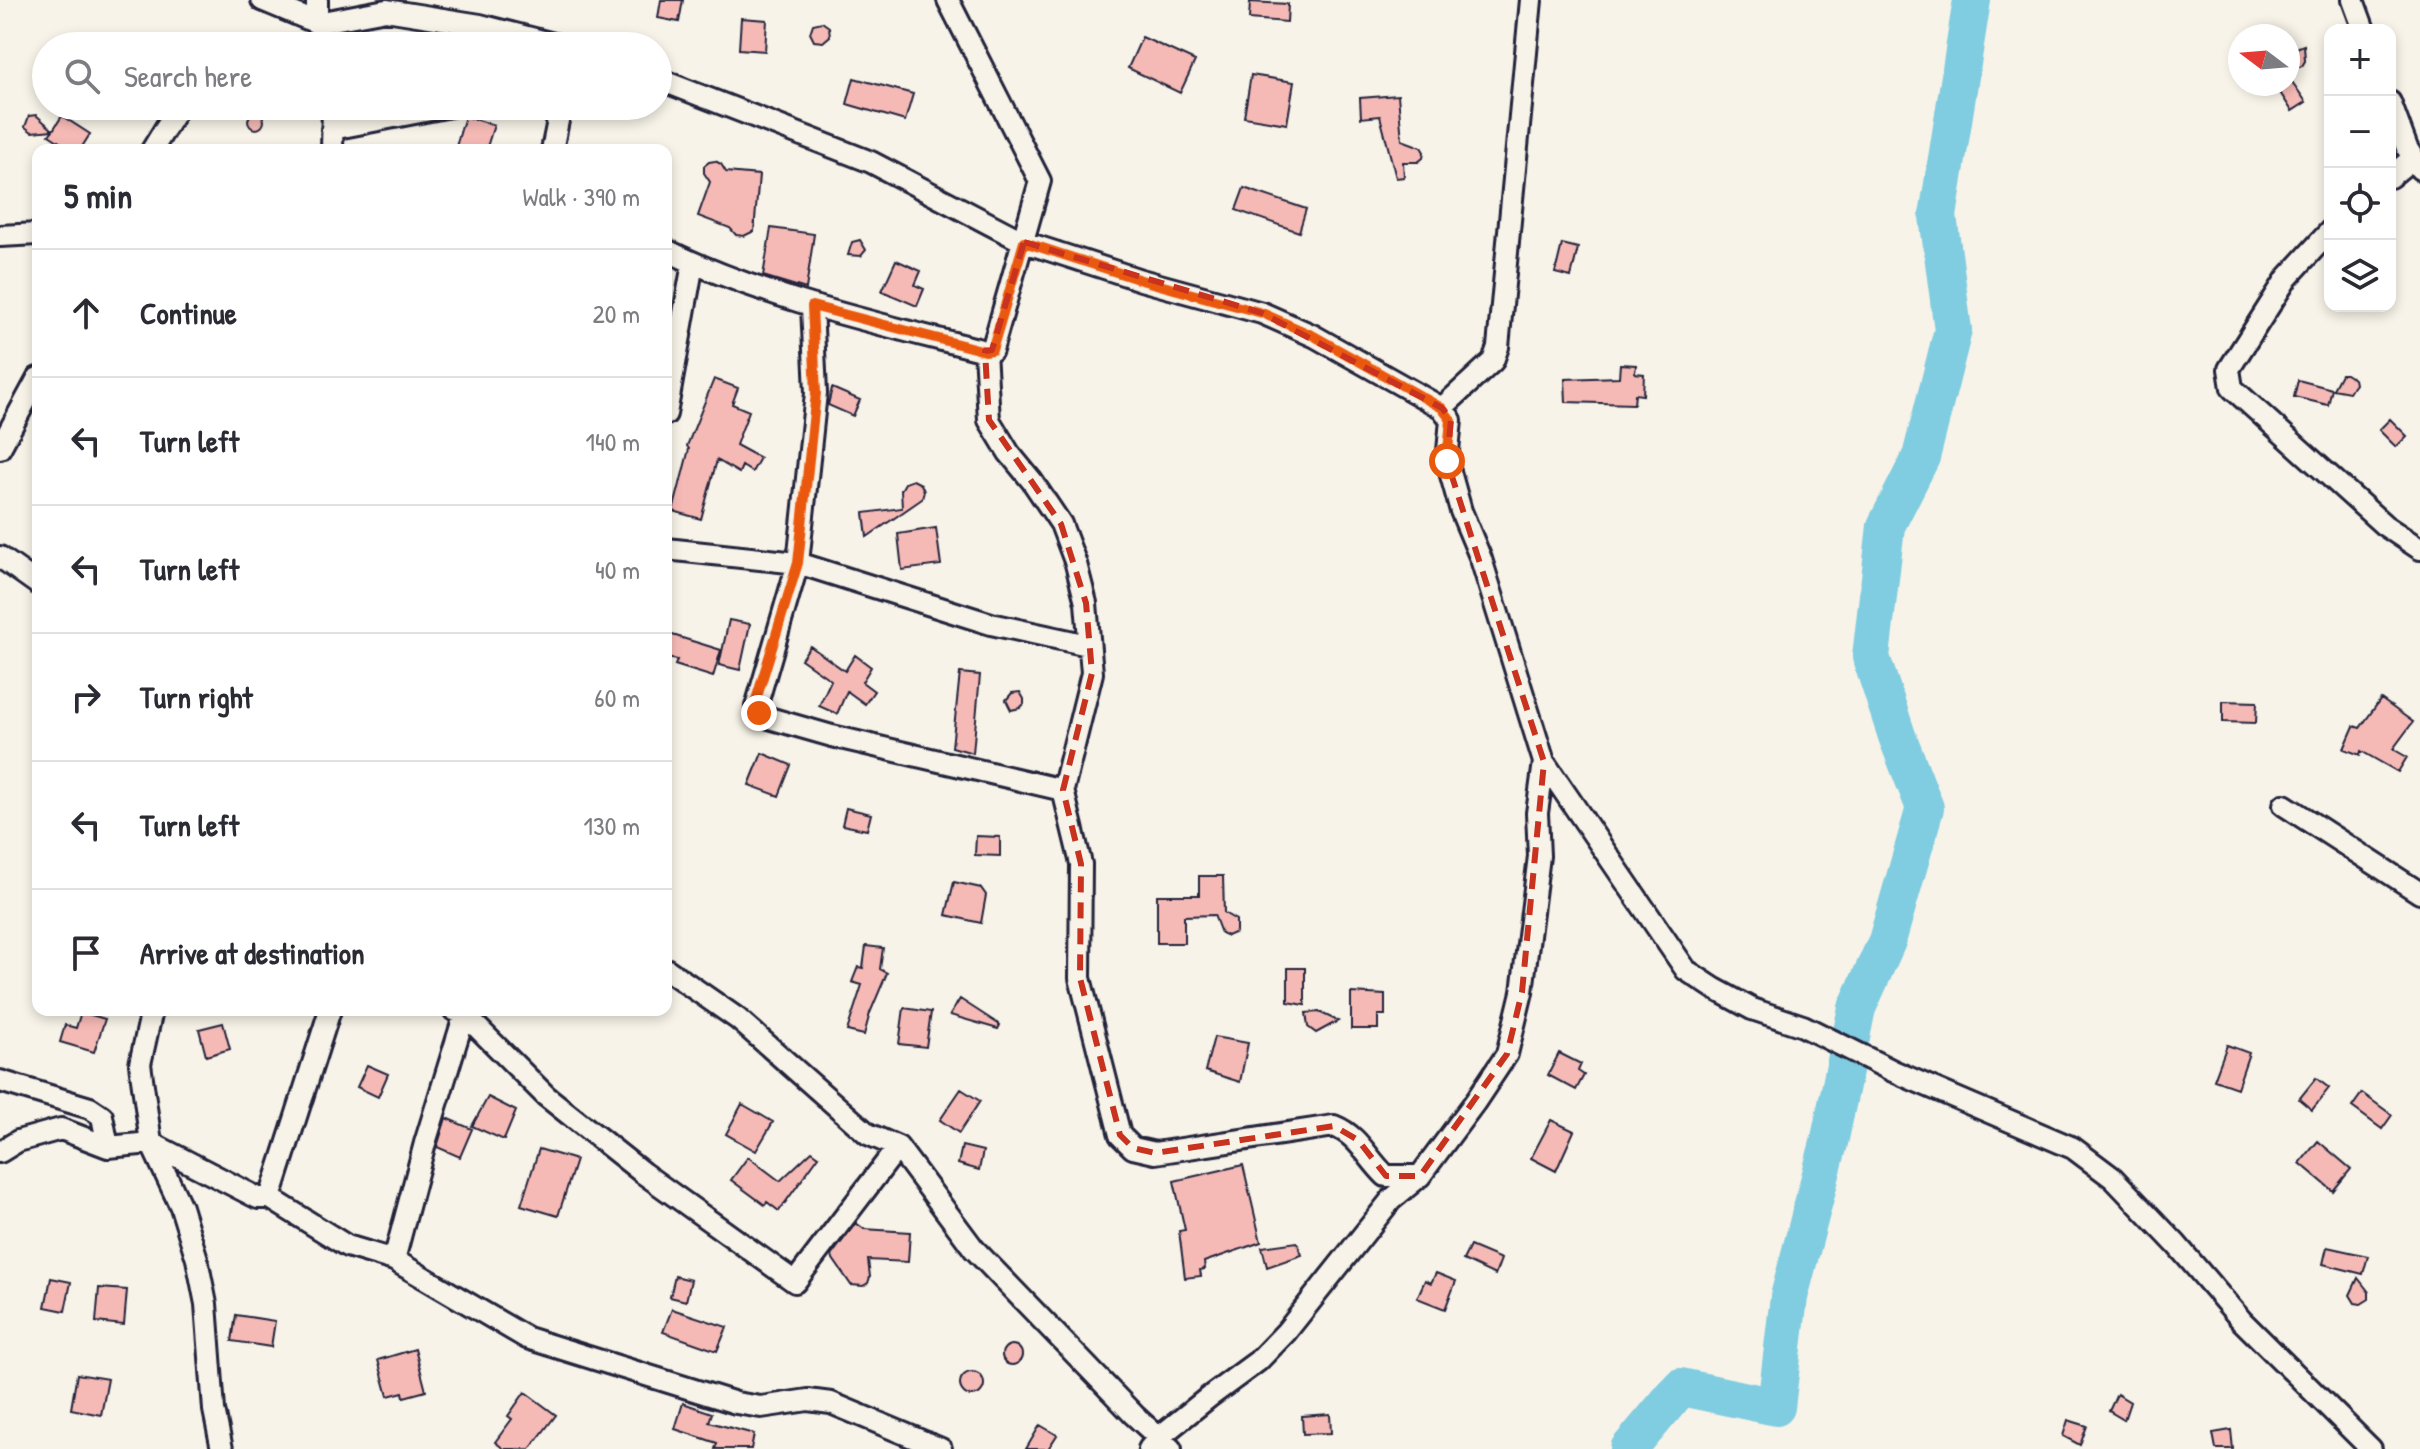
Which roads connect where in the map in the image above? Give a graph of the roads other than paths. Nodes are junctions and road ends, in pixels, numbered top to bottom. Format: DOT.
graph roads {
  1 [pos="262,0"];
  2 [pos="317,0"];
  3 [pos="948,0"];
  4 [pos="1531,0"];
  5 [pos="2353,0"];
  6 [pos="317,23"];
  7 [pos="2362,24"];
  8 [pos="322,32"];
  9 [pos="507,32"];
  10 [pos="672,84"];
  11 [pos="2396,116"];
  12 [pos="170,120"];
  13 [pos="332,120"];
  14 [pos="379,120"];
  15 [pos="558,120"];
  16 [pos="332,129"];
  17 [pos="156,144"];
  18 [pos="332,144"];
  19 [pos="553,144"];
  20 [pos="2417,163"];
  21 [pos="2396,174"];
  22 [pos="32,234"];
  23 [pos="0,236"];
  24 [pos="2324,238"];
  25 [pos="1024,242"];
  26 [pos="672,253"];
  27 [pos="693,263"];
  28 [pos="812,306"];
  29 [pos="985,351"];
  30 [pos="672,380"];
  31 [pos="32,389"];
  32 [pos="1442,408"];
  33 [pos="0,448"];
  34 [pos="2420,549"];
  35 [pos="672,550"];
  36 [pos="0,557"];
  37 [pos="798,563"];
  38 [pos="0,572"];
  39 [pos="32,581"];
  40 [pos="32,581"];
  41 [pos="1088,645"];
  42 [pos="1544,762"];
  43 [pos="1063,790"];
  44 [pos="2284,805"];
  45 [pos="2420,893"];
  46 [pos="672,973"];
  47 [pos="151,1016"];
  48 [pos="328,1016"];
  49 [pos="461,1016"];
  50 [pos="467,1016"];
  51 [pos="0,1081"];
  52 [pos="151,1143"];
  53 [pos="108,1147"];
  54 [pos="898,1147"];
  55 [pos="0,1152"];
  56 [pos="1420,1176"];
  57 [pos="270,1198"];
  58 [pos="394,1260"];
  59 [pos="1160,1445"];
  60 [pos="222,1449"];
  61 [pos="941,1449"];
  62 [pos="2371,1449"];
  1 -- 6 [label="street"];
  2 -- 6 [label="street"];
  3 -- 25 [label="street"];
  4 -- 32 [label="street"];
  5 -- 7 [label="street"];
  6 -- 8 [label="street"];
  6 -- 9 [label="street"];
  10 -- 25 [label="street"];
  11 -- 20 [label="street"];
  12 -- 17 [label="street"];
  13 -- 16 [label="street"];
  14 -- 16 [label="street"];
  15 -- 19 [label="street"];
  16 -- 18 [label="street"];
  20 -- 21 [label="street"];
  22 -- 23 [label="street"];
  24 -- 34 [label="street"];
  25 -- 29 [label="street"];
  25 -- 32 [label="street"];
  26 -- 27 [label="street"];
  27 -- 28 [label="street"];
  27 -- 30 [label="street"];
  28 -- 29 [label="street"];
  28 -- 37 [label="street"];
  29 -- 41 [label="street"];
  31 -- 33 [label="street"];
  32 -- 42 [label="street"];
  35 -- 37 [label="street"];
  36 -- 39 [label="street"];
  37 -- 41 [label="street"];
  37 -- 43 [label="street"];
  38 -- 40 [label="street"];
  41 -- 43 [label="street"];
  42 -- 56 [label="street"];
  42 -- 62 [label="street"];
  43 -- 56 [label="street"];
  44 -- 45 [label="street"];
  46 -- 54 [label="street"];
  47 -- 52 [label="street"];
  48 -- 57 [label="street"];
  49 -- 58 [label="street"];
  50 -- 54 [label="street"];
  51 -- 53 [label="street"];
  52 -- 53 [label="street"];
  52 -- 57 [label="street"];
  52 -- 60 [label="street"];
  53 -- 55 [label="street"];
  54 -- 59 [label="street"];
  56 -- 59 [label="street"];
  57 -- 58 [label="street"];
  58 -- 61 [label="street"];
}
